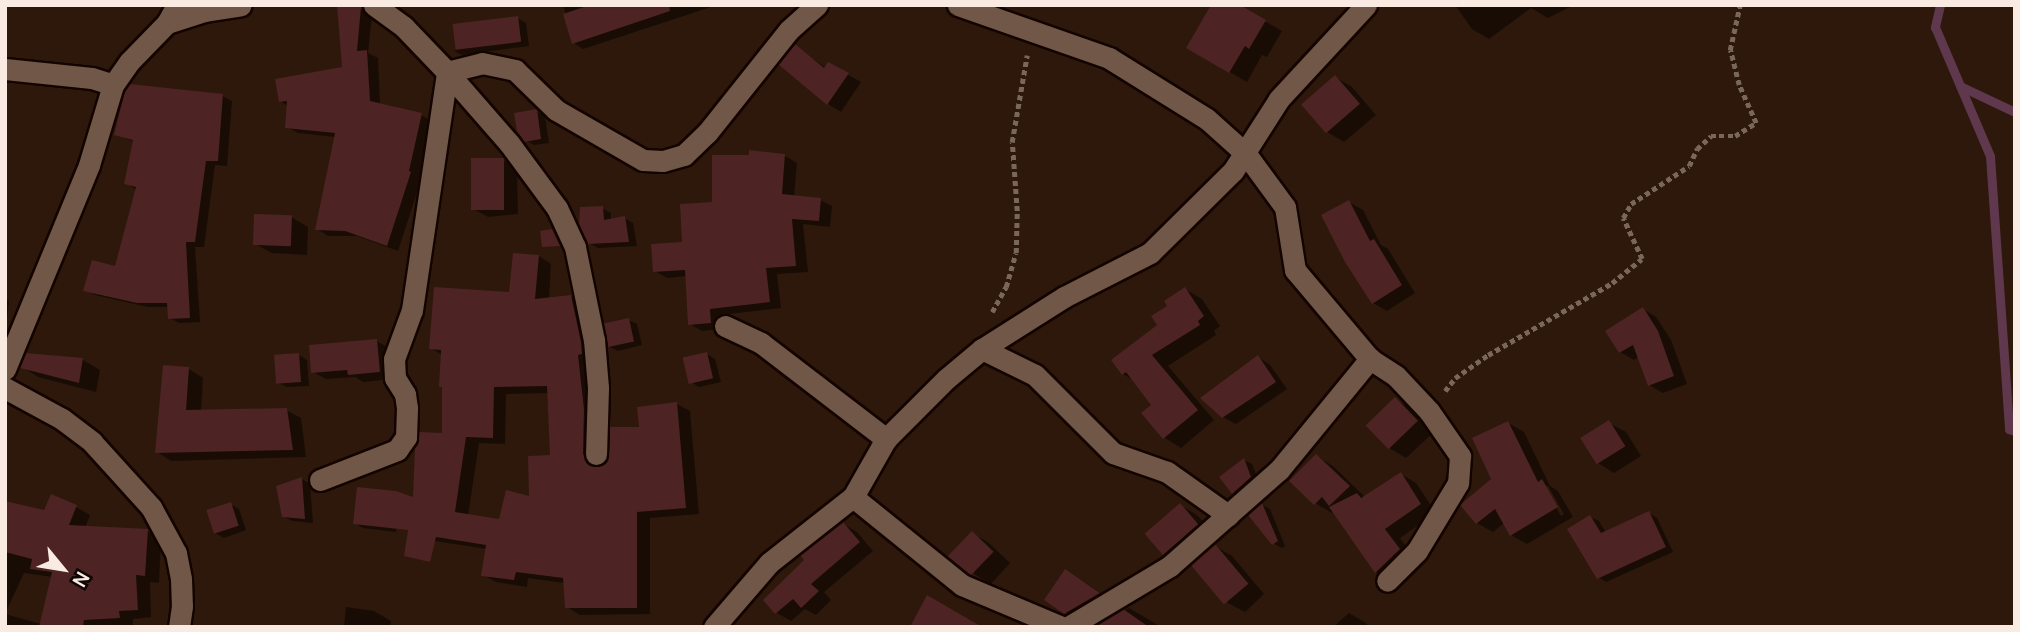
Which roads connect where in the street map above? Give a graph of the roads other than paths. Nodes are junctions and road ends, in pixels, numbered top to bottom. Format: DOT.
graph roads {
  1 [pos="241,5"];
  2 [pos="374,5"];
  3 [pos="817,5"];
  4 [pos="958,5"];
  5 [pos="1366,5"];
  6 [pos="172,14"];
  7 [pos="5,69"];
  8 [pos="447,72"];
  9 [pos="113,85"];
  10 [pos="1246,154"];
  11 [pos="724,326"];
  12 [pos="982,349"];
  13 [pos="1370,359"];
  14 [pos="5,369"];
  15 [pos="5,388"];
  16 [pos="886,439"];
  17 [pos="596,454"];
  18 [pos="320,480"];
  19 [pos="853,497"];
  20 [pos="1228,515"];
  21 [pos="1387,581"];
  22 [pos="179,627"];
  23 [pos="714,627"];
  24 [pos="1062,627"];
  25 [pos="1068,627"];
  1 -- 6 [label="street"];
  2 -- 8 [label="street"];
  3 -- 8 [label="street"];
  4 -- 10 [label="street"];
  5 -- 10 [label="street"];
  6 -- 9 [label="street"];
  7 -- 9 [label="street"];
  8 -- 17 [label="street"];
  8 -- 18 [label="street"];
  9 -- 14 [label="street"];
  10 -- 12 [label="street"];
  10 -- 13 [label="street"];
  11 -- 16 [label="street"];
  12 -- 16 [label="street"];
  12 -- 20 [label="street"];
  13 -- 20 [label="street"];
  13 -- 21 [label="street"];
  15 -- 22 [label="street"];
  16 -- 19 [label="street"];
  19 -- 23 [label="street"];
  19 -- 24 [label="street"];
  20 -- 25 [label="street"];
}
